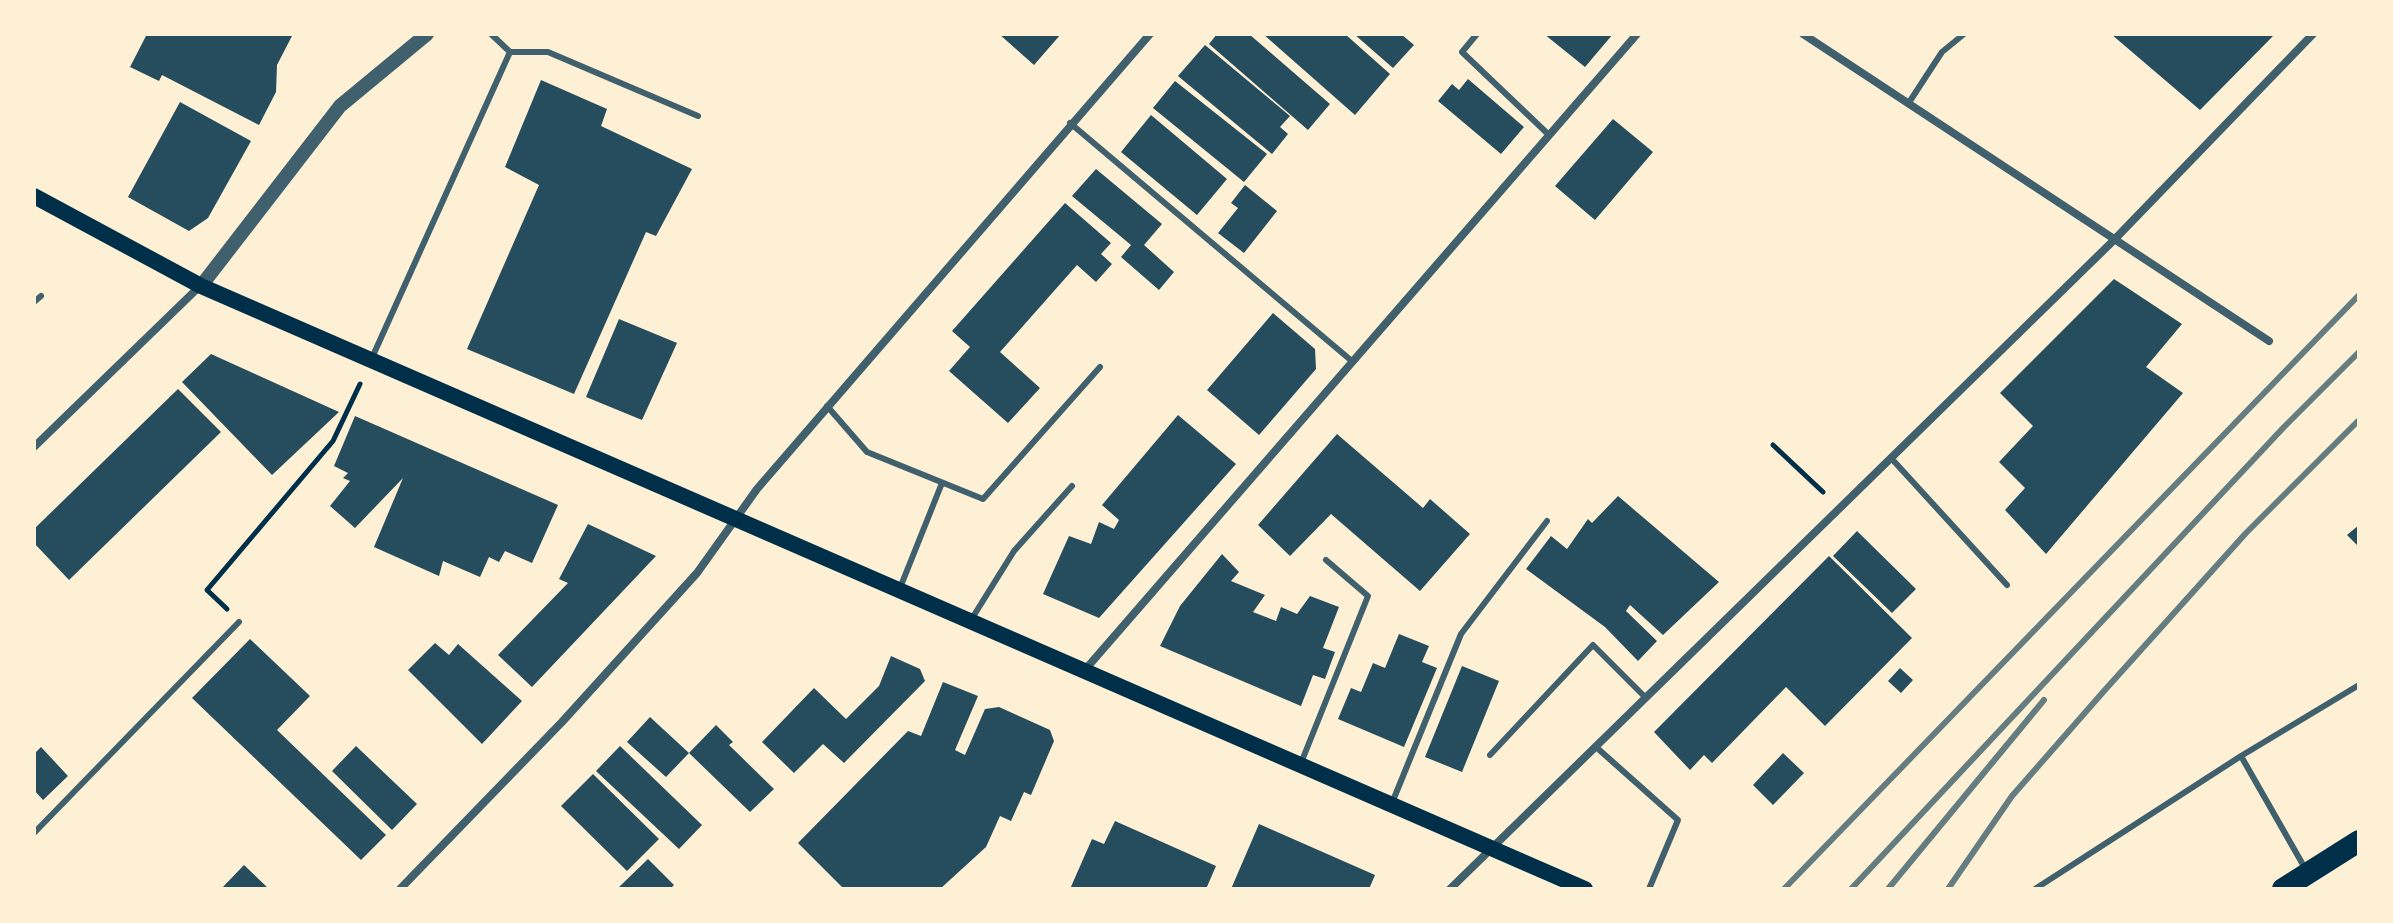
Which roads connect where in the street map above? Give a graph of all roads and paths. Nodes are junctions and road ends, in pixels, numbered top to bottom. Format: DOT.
graph roads {
  1 [pos="427,34"];
  2 [pos="491,34"];
  3 [pos="1150,34"];
  4 [pos="1477,34"];
  5 [pos="1637,34"];
  6 [pos="1803,34"];
  7 [pos="1964,34"];
  8 [pos="2313,34"];
  9 [pos="510,52"];
  10 [pos="1908,104"];
  11 [pos="698,116"];
  12 [pos="1070,123"];
  13 [pos="1549,135"];
  14 [pos="34,196"];
  15 [pos="2113,241"];
  16 [pos="201,286"];
  17 [pos="41,296"];
  18 [pos="34,302"];
  19 [pos="2269,341"];
  20 [pos="370,361"];
  21 [pos="1353,362"];
  22 [pos="1100,367"];
  23 [pos="827,406"];
  24 [pos="1773,445"];
  25 [pos="34,447"];
  26 [pos="1891,458"];
  27 [pos="942,483"];
  28 [pos="1072,486"];
  29 [pos="1823,492"];
  30 [pos="733,520"];
  31 [pos="1547,521"];
  32 [pos="1326,560"];
  33 [pos="2007,585"];
  34 [pos="898,591"];
  35 [pos="239,622"];
  36 [pos="970,623"];
  37 [pos="1084,672"];
  38 [pos="2359,685"];
  39 [pos="1646,698"];
  40 [pos="1596,747"];
  41 [pos="1490,755"];
  42 [pos="2241,756"];
  43 [pos="1299,766"];
  44 [pos="1391,806"];
  45 [pos="34,833"];
  46 [pos="2359,841"];
  47 [pos="1491,849"];
  48 [pos="2308,873"];
  49 [pos="400,889"];
  50 [pos="1450,889"];
  51 [pos="1585,889"];
  52 [pos="1649,889"];
  53 [pos="2035,889"];
  54 [pos="2283,889"];
  1 -- 16 [label="street"];
  2 -- 9 [label="lane"];
  3 -- 12 [label="street"];
  4 -- 13 [label="lane"];
  5 -- 13 [label="street"];
  6 -- 10 [label="street"];
  7 -- 10 [label="lane"];
  8 -- 15 [label="street"];
  9 -- 11 [label="lane"];
  9 -- 20 [label="lane"];
  10 -- 15 [label="street"];
  12 -- 21 [label="lane"];
  12 -- 23 [label="street"];
  13 -- 21 [label="street"];
  14 -- 16 [label="main road"];
  15 -- 19 [label="street"];
  15 -- 26 [label="street"];
  16 -- 20 [label="main road"];
  16 -- 25 [label="street"];
  17 -- 18 [label="lane"];
  20 -- 30 [label="main road"];
  20 -- 35 [label="path"];
  21 -- 37 [label="street"];
  22 -- 27 [label="lane"];
  23 -- 27 [label="lane"];
  23 -- 30 [label="street"];
  24 -- 29 [label="path"];
  26 -- 33 [label="lane"];
  26 -- 39 [label="street"];
  27 -- 34 [label="lane"];
  28 -- 36 [label="lane"];
  30 -- 34 [label="main road"];
  30 -- 49 [label="street"];
  31 -- 44 [label="lane"];
  32 -- 43 [label="lane"];
  34 -- 36 [label="main road"];
  35 -- 45 [label="lane"];
  36 -- 37 [label="main road"];
  37 -- 43 [label="main road"];
  38 -- 42 [label="lane"];
  39 -- 40 [label="street"];
  39 -- 41 [label="lane"];
  40 -- 47 [label="street"];
  40 -- 52 [label="lane"];
  42 -- 48 [label="lane"];
  42 -- 53 [label="lane"];
  43 -- 44 [label="main road"];
  44 -- 47 [label="main road"];
  46 -- 48 [label="highway"];
  47 -- 50 [label="street"];
  47 -- 51 [label="main road"];
  48 -- 54 [label="highway"];
}
